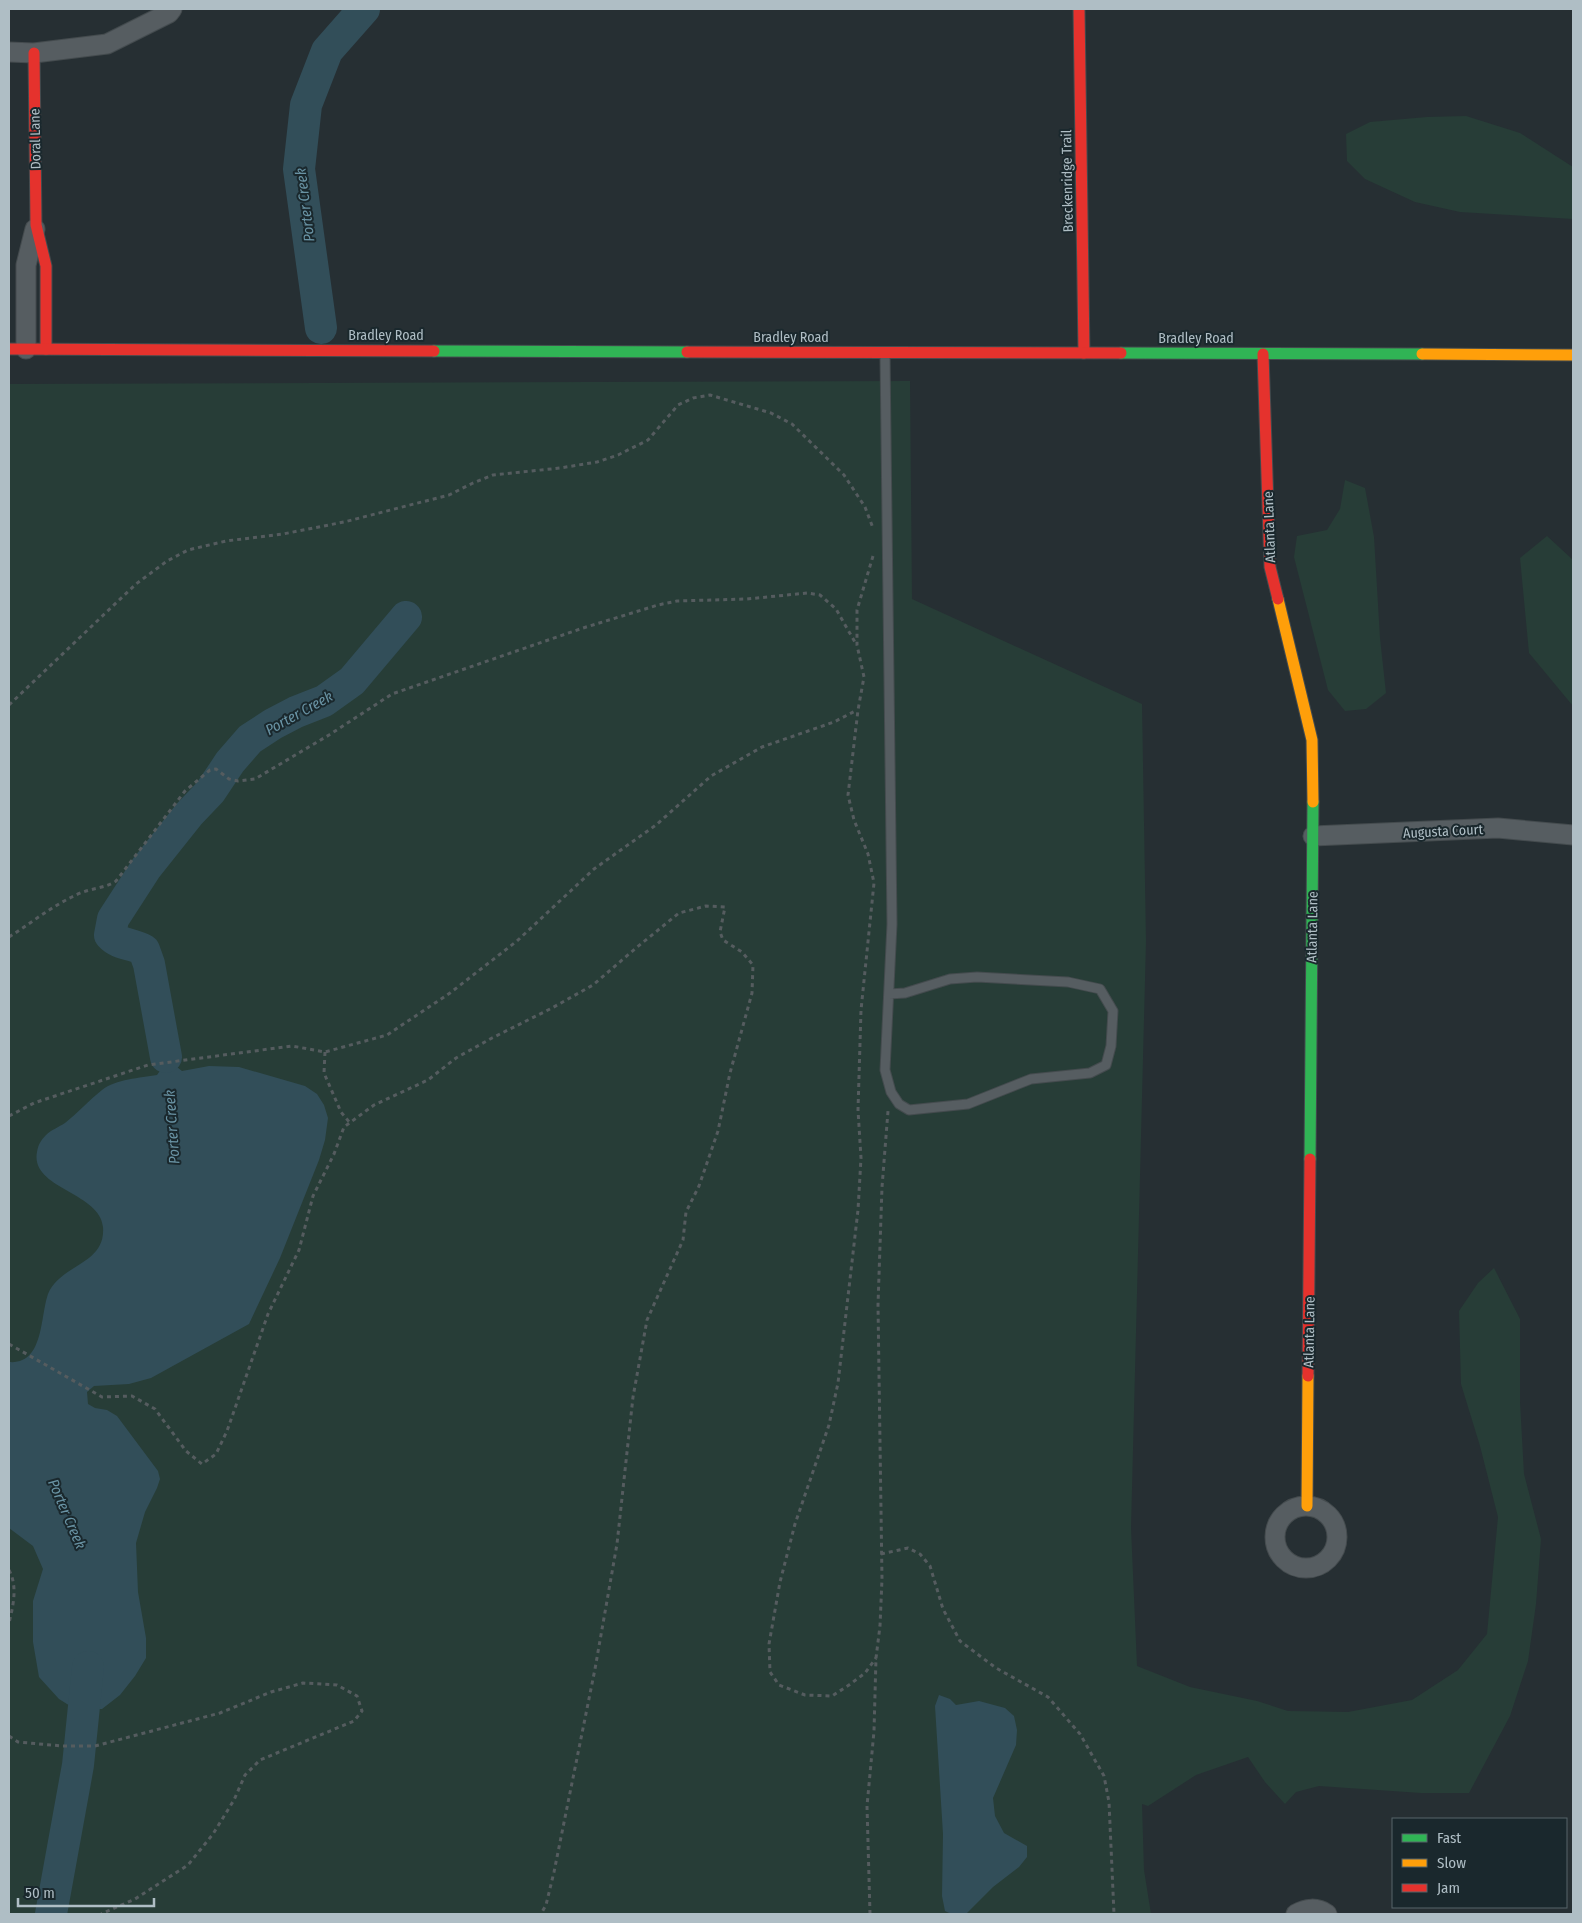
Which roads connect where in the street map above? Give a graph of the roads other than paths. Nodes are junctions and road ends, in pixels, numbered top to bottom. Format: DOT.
graph roads {
  1 [pos="172,9"];
  2 [pos="1079,9"];
  3 [pos="9,52"];
  4 [pos="34,53"];
  5 [pos="36,225"];
  6 [pos="17,349"];
  7 [pos="46,349"];
  8 [pos="885,352"];
  9 [pos="1084,353"];
  10 [pos="1263,354"];
  11 [pos="1573,355"];
  12 [pos="1573,834"];
  13 [pos="1313,836"];
  14 [pos="889,994"];
  15 [pos="1307,1506"];
  16 [pos="1296,1914"];
  17 [pos="1327,1914"];
  1 -- 4 [label="street"];
  2 -- 9 [label="street, Breckenridge Trail"];
  3 -- 4 [label="street"];
  4 -- 5 [label="street, Doral Lane"];
  5 -- 6 [label="street, Doral Lane"];
  5 -- 7 [label="street, Doral Lane"];
  6 -- 7 [label="street, Bradley Road"];
  7 -- 8 [label="street, Bradley Road"];
  8 -- 9 [label="street, Bradley Road"];
  8 -- 14 [label="lane"];
  9 -- 10 [label="street, Bradley Road"];
  10 -- 11 [label="street, Bradley Road"];
  10 -- 13 [label="street, Atlanta Lane"];
  12 -- 13 [label="street, Augusta Court"];
  13 -- 15 [label="street, Atlanta Lane"];
  14 -- 14 [label="lane"];
  16 -- 17 [label="street"];
}
